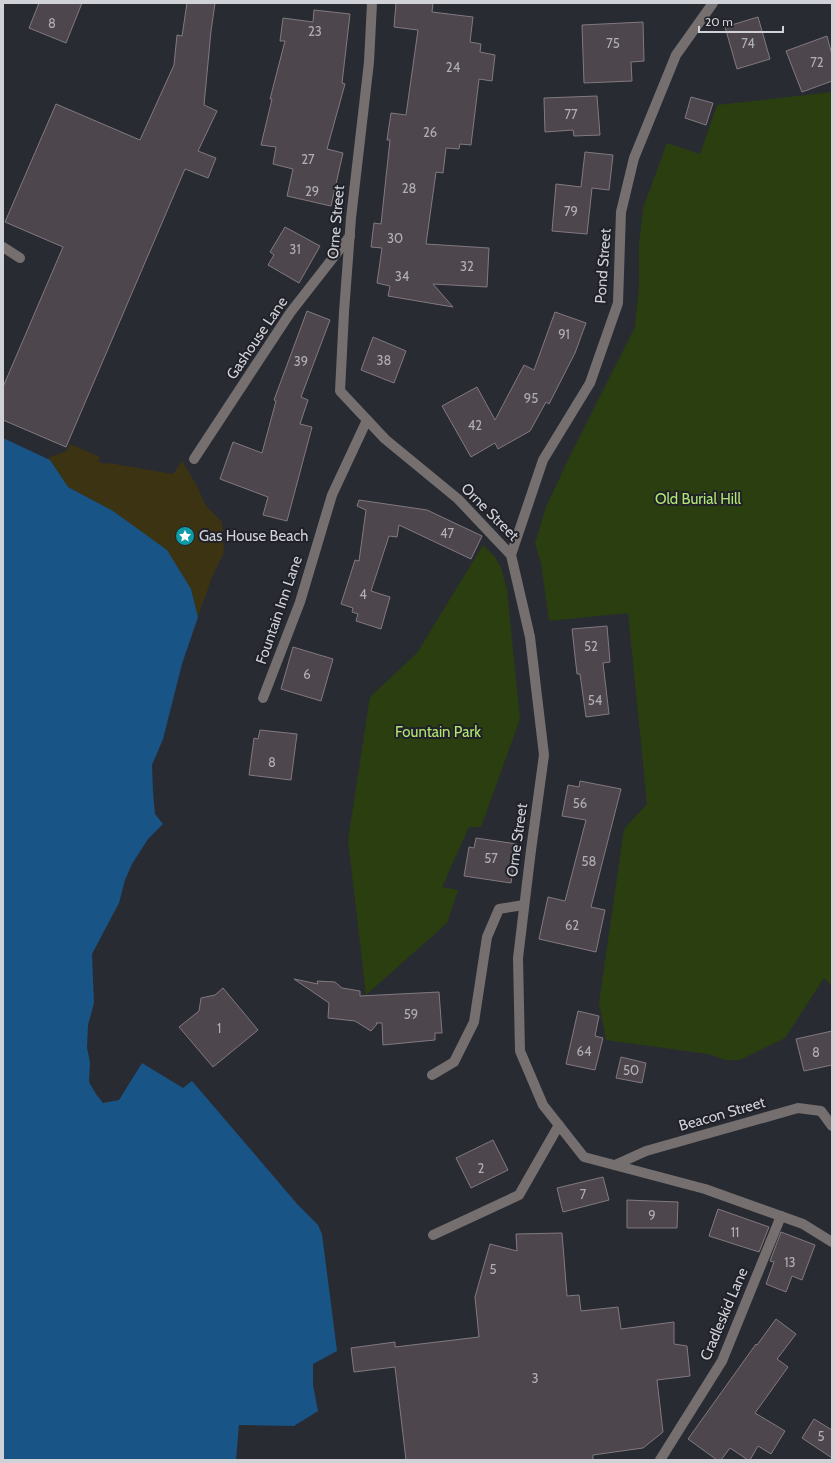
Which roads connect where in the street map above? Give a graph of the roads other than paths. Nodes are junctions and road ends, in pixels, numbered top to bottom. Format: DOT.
graph roads {
  1 [pos="372,3"];
  2 [pos="713,3"];
  3 [pos="350,236"];
  4 [pos="3,247"];
  5 [pos="20,258"];
  6 [pos="367,420"];
  7 [pos="194,460"];
  8 [pos="511,554"];
  9 [pos="263,698"];
  10 [pos="524,905"];
  11 [pos="432,1075"];
  12 [pos="559,1125"];
  13 [pos="832,1126"];
  14 [pos="615,1165"];
  15 [pos="780,1216"];
  16 [pos="433,1235"];
  17 [pos="832,1242"];
  18 [pos="660,1460"];
  1 -- 3 [label="street, Orne Street"];
  2 -- 8 [label="street, Pond Street"];
  3 -- 6 [label="street, Orne Street"];
  3 -- 7 [label="street, Gashouse Lane"];
  4 -- 5 [label="street"];
  6 -- 8 [label="street, Orne Street"];
  6 -- 9 [label="street, Fountain Inn Lane"];
  8 -- 10 [label="street, Orne Street"];
  10 -- 11 [label="street"];
  10 -- 12 [label="street, Orne Street"];
  12 -- 14 [label="street"];
  12 -- 16 [label="street"];
  13 -- 14 [label="street, Beacon Street"];
  14 -- 15 [label="street"];
  15 -- 17 [label="street"];
  15 -- 18 [label="street, Cradleskid Lane"];
}
